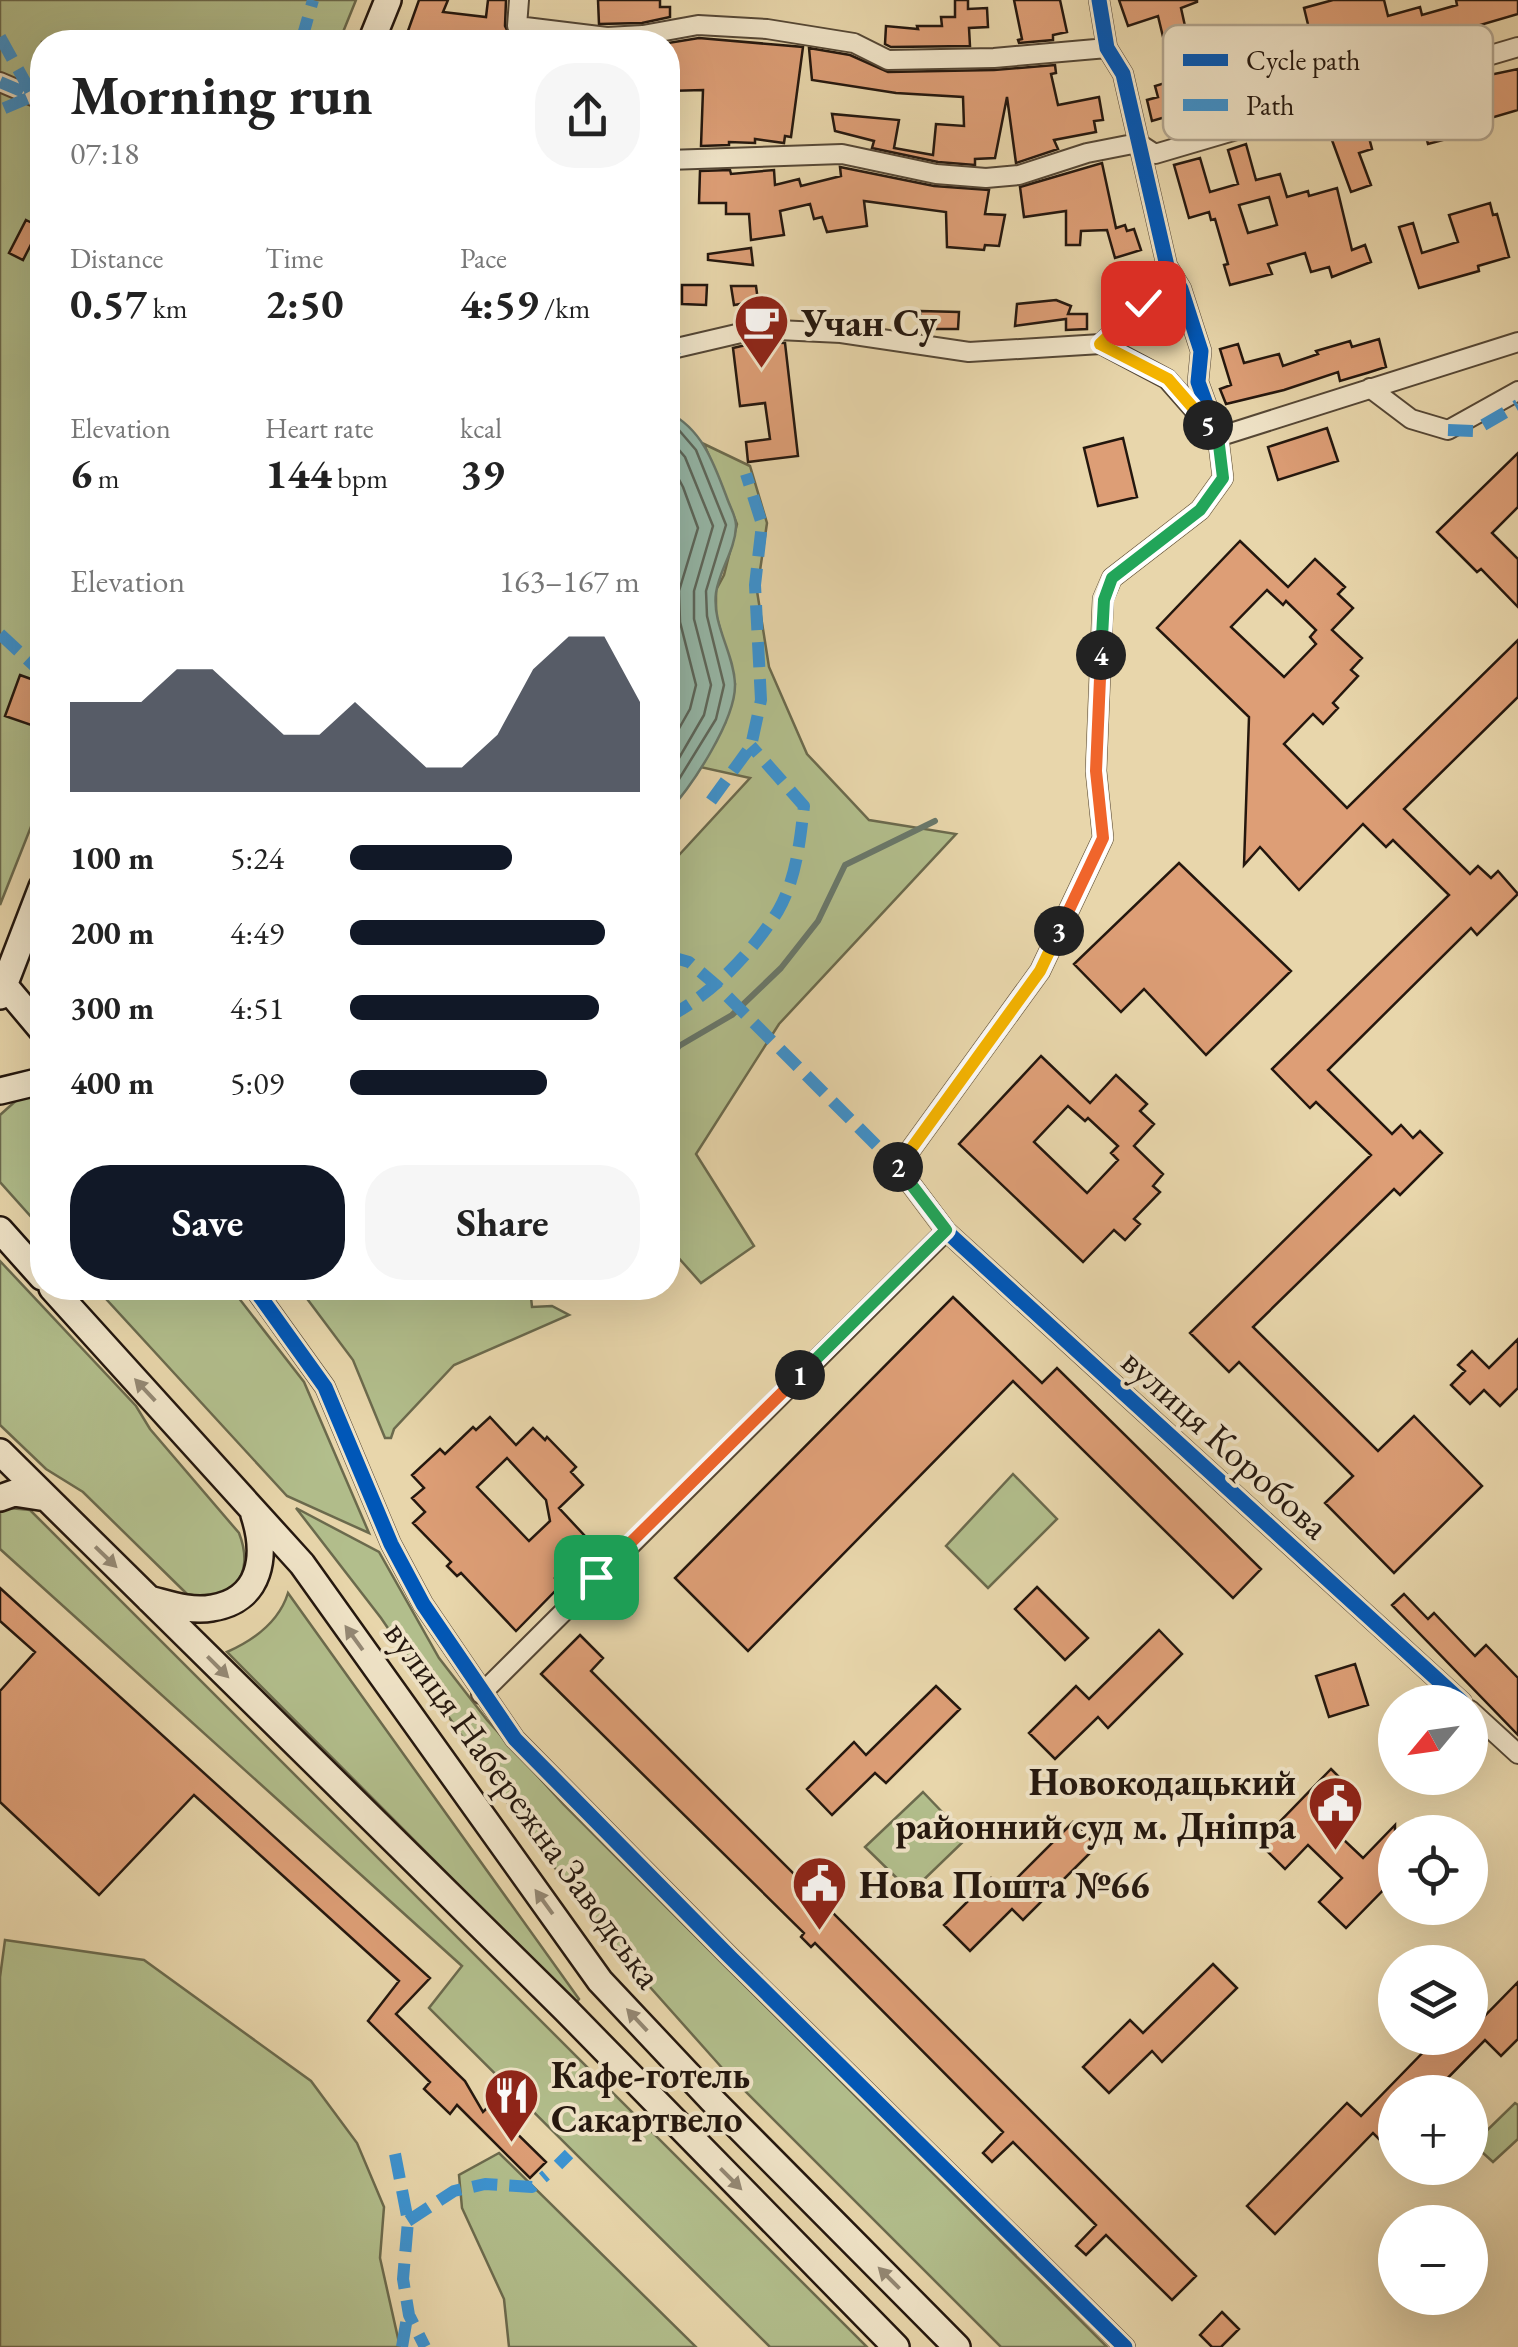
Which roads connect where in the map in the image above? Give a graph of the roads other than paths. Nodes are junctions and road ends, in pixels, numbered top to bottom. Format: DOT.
graph roads {
  1 [pos="388,0"];
  2 [pos="518,0"];
  3 [pos="1099,0"];
  4 [pos="376,30"];
  5 [pos="544,30"];
  6 [pos="670,30"];
  7 [pos="1518,47"];
  8 [pos="1107,48"];
  9 [pos="1493,54"];
  10 [pos="0,82"];
  11 [pos="30,95"];
  12 [pos="1202,140"];
  13 [pos="1138,143"];
  14 [pos="680,160"];
  15 [pos="1167,266"];
  16 [pos="1518,342"];
  17 [pos="1100,344"];
  18 [pos="680,347"];
  19 [pos="1370,388"];
  20 [pos="1518,390"];
  21 [pos="1218,437"];
  22 [pos="30,918"];
  23 [pos="2,991"];
  24 [pos="30,1018"];
  25 [pos="30,1084"];
  26 [pos="0,1091"];
  27 [pos="0,1230"];
  28 [pos="946,1230"];
  29 [pos="30,1264"];
  30 [pos="63,1300"];
  31 [pos="263,1300"];
  32 [pos="0,1452"];
  33 [pos="0,1498"];
  34 [pos="46,1498"];
  35 [pos="250,1504"];
  36 [pos="148,1599"];
  37 [pos="1443,1685"];
  38 [pos="481,1694"];
  39 [pos="1488,1726"];
  40 [pos="1518,1754"];
  41 [pos="896,2347"];
  42 [pos="957,2347"];
  43 [pos="1125,2347"];
  1 -- 4 [label="main road"];
  2 -- 5 [label="street"];
  3 -- 8 [label="street"];
  6 -- 8 [label="street"];
  7 -- 9 [label="street"];
  8 -- 13 [label="street"];
  10 -- 11 [label="street"];
  12 -- 13 [label="street"];
  13 -- 14 [label="street"];
  13 -- 15 [label="street"];
  15 -- 17 [label="street"];
  15 -- 21 [label="street"];
  16 -- 19 [label="street"];
  17 -- 18 [label="street"];
  17 -- 21 [label="street"];
  19 -- 20 [label="street"];
  19 -- 21 [label="street"];
  21 -- 28 [label="street, вулиця Коробова"];
  22 -- 23 [label="main road"];
  23 -- 24 [label="main road"];
  25 -- 26 [label="main road"];
  27 -- 29 [label="main road"];
  28 -- 37 [label="street, вулиця Коробова"];
  28 -- 38 [label="street"];
  35 -- 30 [label="main road, вулиця Набережна Заводська, one-way"];
  31 -- 38 [label="street"];
  32 -- 34 [label="main road"];
  33 -- 34 [label="main road"];
  34 -- 36 [label="main road, one-way"];
  35 -- 36 [label="main road"];
  42 -- 35 [label="main road, вулиця Набережна Заводська, one-way"];
  36 -- 41 [label="main road, one-way"];
  38 -- 43 [label="street"];
  39 -- 40 [label="street"];
}
